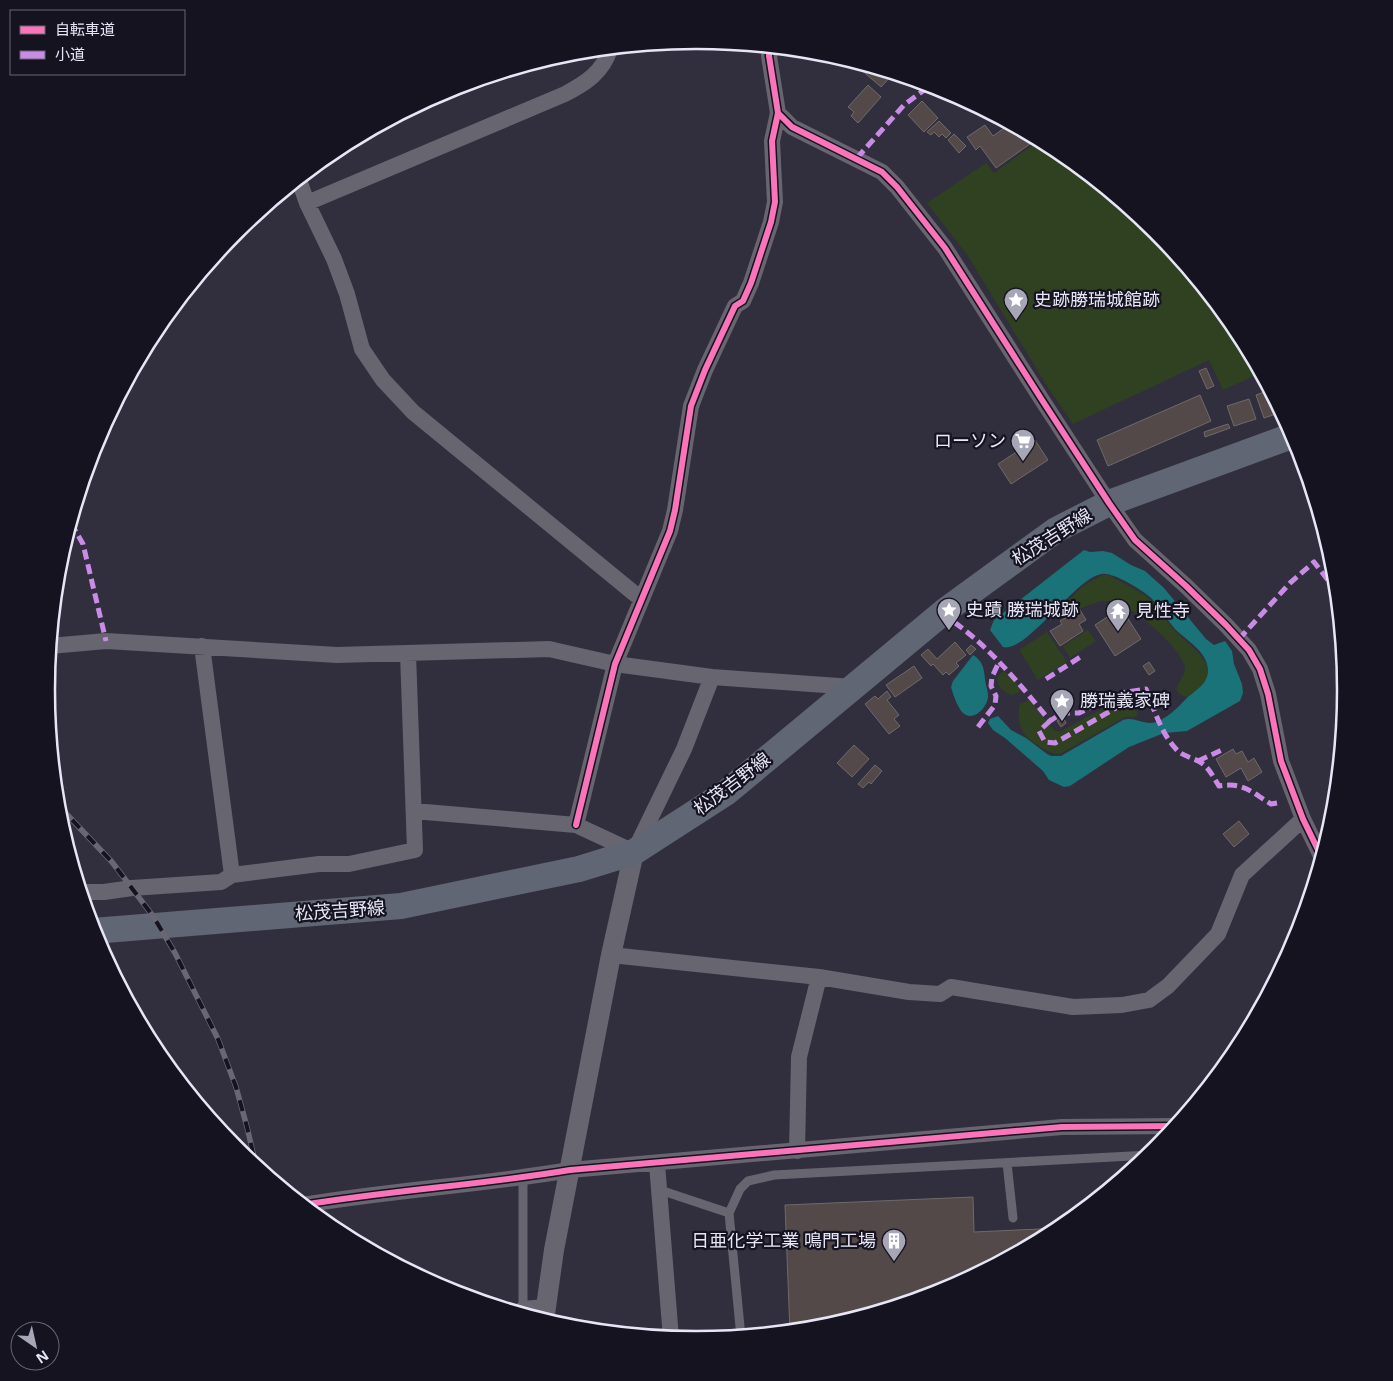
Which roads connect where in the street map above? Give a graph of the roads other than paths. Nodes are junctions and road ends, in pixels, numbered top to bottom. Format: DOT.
graph roads {
  1 [pos="769,53"];
  2 [pos="607,55"];
  3 [pos="778,113"];
  4 [pos="301,185"];
  5 [pos="307,203"];
  6 [pos="1286,439"];
  7 [pos="1108,503"];
  8 [pos="641,599"];
  9 [pos="56,645"];
  10 [pos="202,646"];
  11 [pos="408,654"];
  12 [pos="616,664"];
  13 [pos="712,677"];
  14 [pos="853,687"];
  15 [pos="414,811"];
  16 [pos="1303,819"];
  17 [pos="576,825"];
  18 [pos="1318,849"];
  19 [pos="634,852"];
  20 [pos="232,875"];
  21 [pos="88,892"];
  22 [pos="101,929"];
  23 [pos="611,955"];
  24 [pos="819,977"];
  25 [pos="1167,1126"];
  26 [pos="797,1151"];
  27 [pos="1137,1157"];
  28 [pos="1008,1162"];
  29 [pos="657,1164"];
  30 [pos="570,1170"];
  31 [pos="523,1178"];
  32 [pos="660,1190"];
  33 [pos="311,1204"];
  34 [pos="729,1213"];
  35 [pos="1013,1218"];
  36 [pos="520,1307"];
  37 [pos="545,1314"];
  38 [pos="671,1331"];
  39 [pos="740,1331"];
  1 -- 3 [label="street"];
  2 -- 5 [label="street"];
  3 -- 7 [label="street"];
  3 -- 8 [label="street"];
  4 -- 5 [label="street"];
  5 -- 8 [label="street"];
  6 -- 7 [label="main road, 松茂吉野線"];
  7 -- 14 [label="main road, 松茂吉野線"];
  7 -- 16 [label="street"];
  8 -- 12 [label="street"];
  9 -- 10 [label="street"];
  10 -- 11 [label="street"];
  10 -- 20 [label="street"];
  11 -- 12 [label="street"];
  11 -- 15 [label="street"];
  12 -- 13 [label="street"];
  12 -- 17 [label="street"];
  13 -- 14 [label="street"];
  13 -- 19 [label="street"];
  14 -- 19 [label="main road, 松茂吉野線"];
  15 -- 17 [label="street"];
  15 -- 20 [label="street"];
  16 -- 18 [label="street"];
  16 -- 24 [label="street"];
  17 -- 19 [label="street"];
  19 -- 22 [label="main road, 松茂吉野線"];
  19 -- 23 [label="street"];
  20 -- 21 [label="street"];
  23 -- 24 [label="street"];
  23 -- 30 [label="street"];
  24 -- 26 [label="street"];
  25 -- 26 [label="street"];
  26 -- 29 [label="street"];
  27 -- 28 [label="lane"];
  28 -- 34 [label="lane"];
  28 -- 35 [label="lane"];
  29 -- 30 [label="street"];
  29 -- 32 [label="street"];
  30 -- 31 [label="street"];
  30 -- 37 [label="street"];
  31 -- 33 [label="street"];
  31 -- 36 [label="lane"];
  32 -- 34 [label="lane"];
  32 -- 38 [label="street"];
  34 -- 39 [label="lane"];
}
